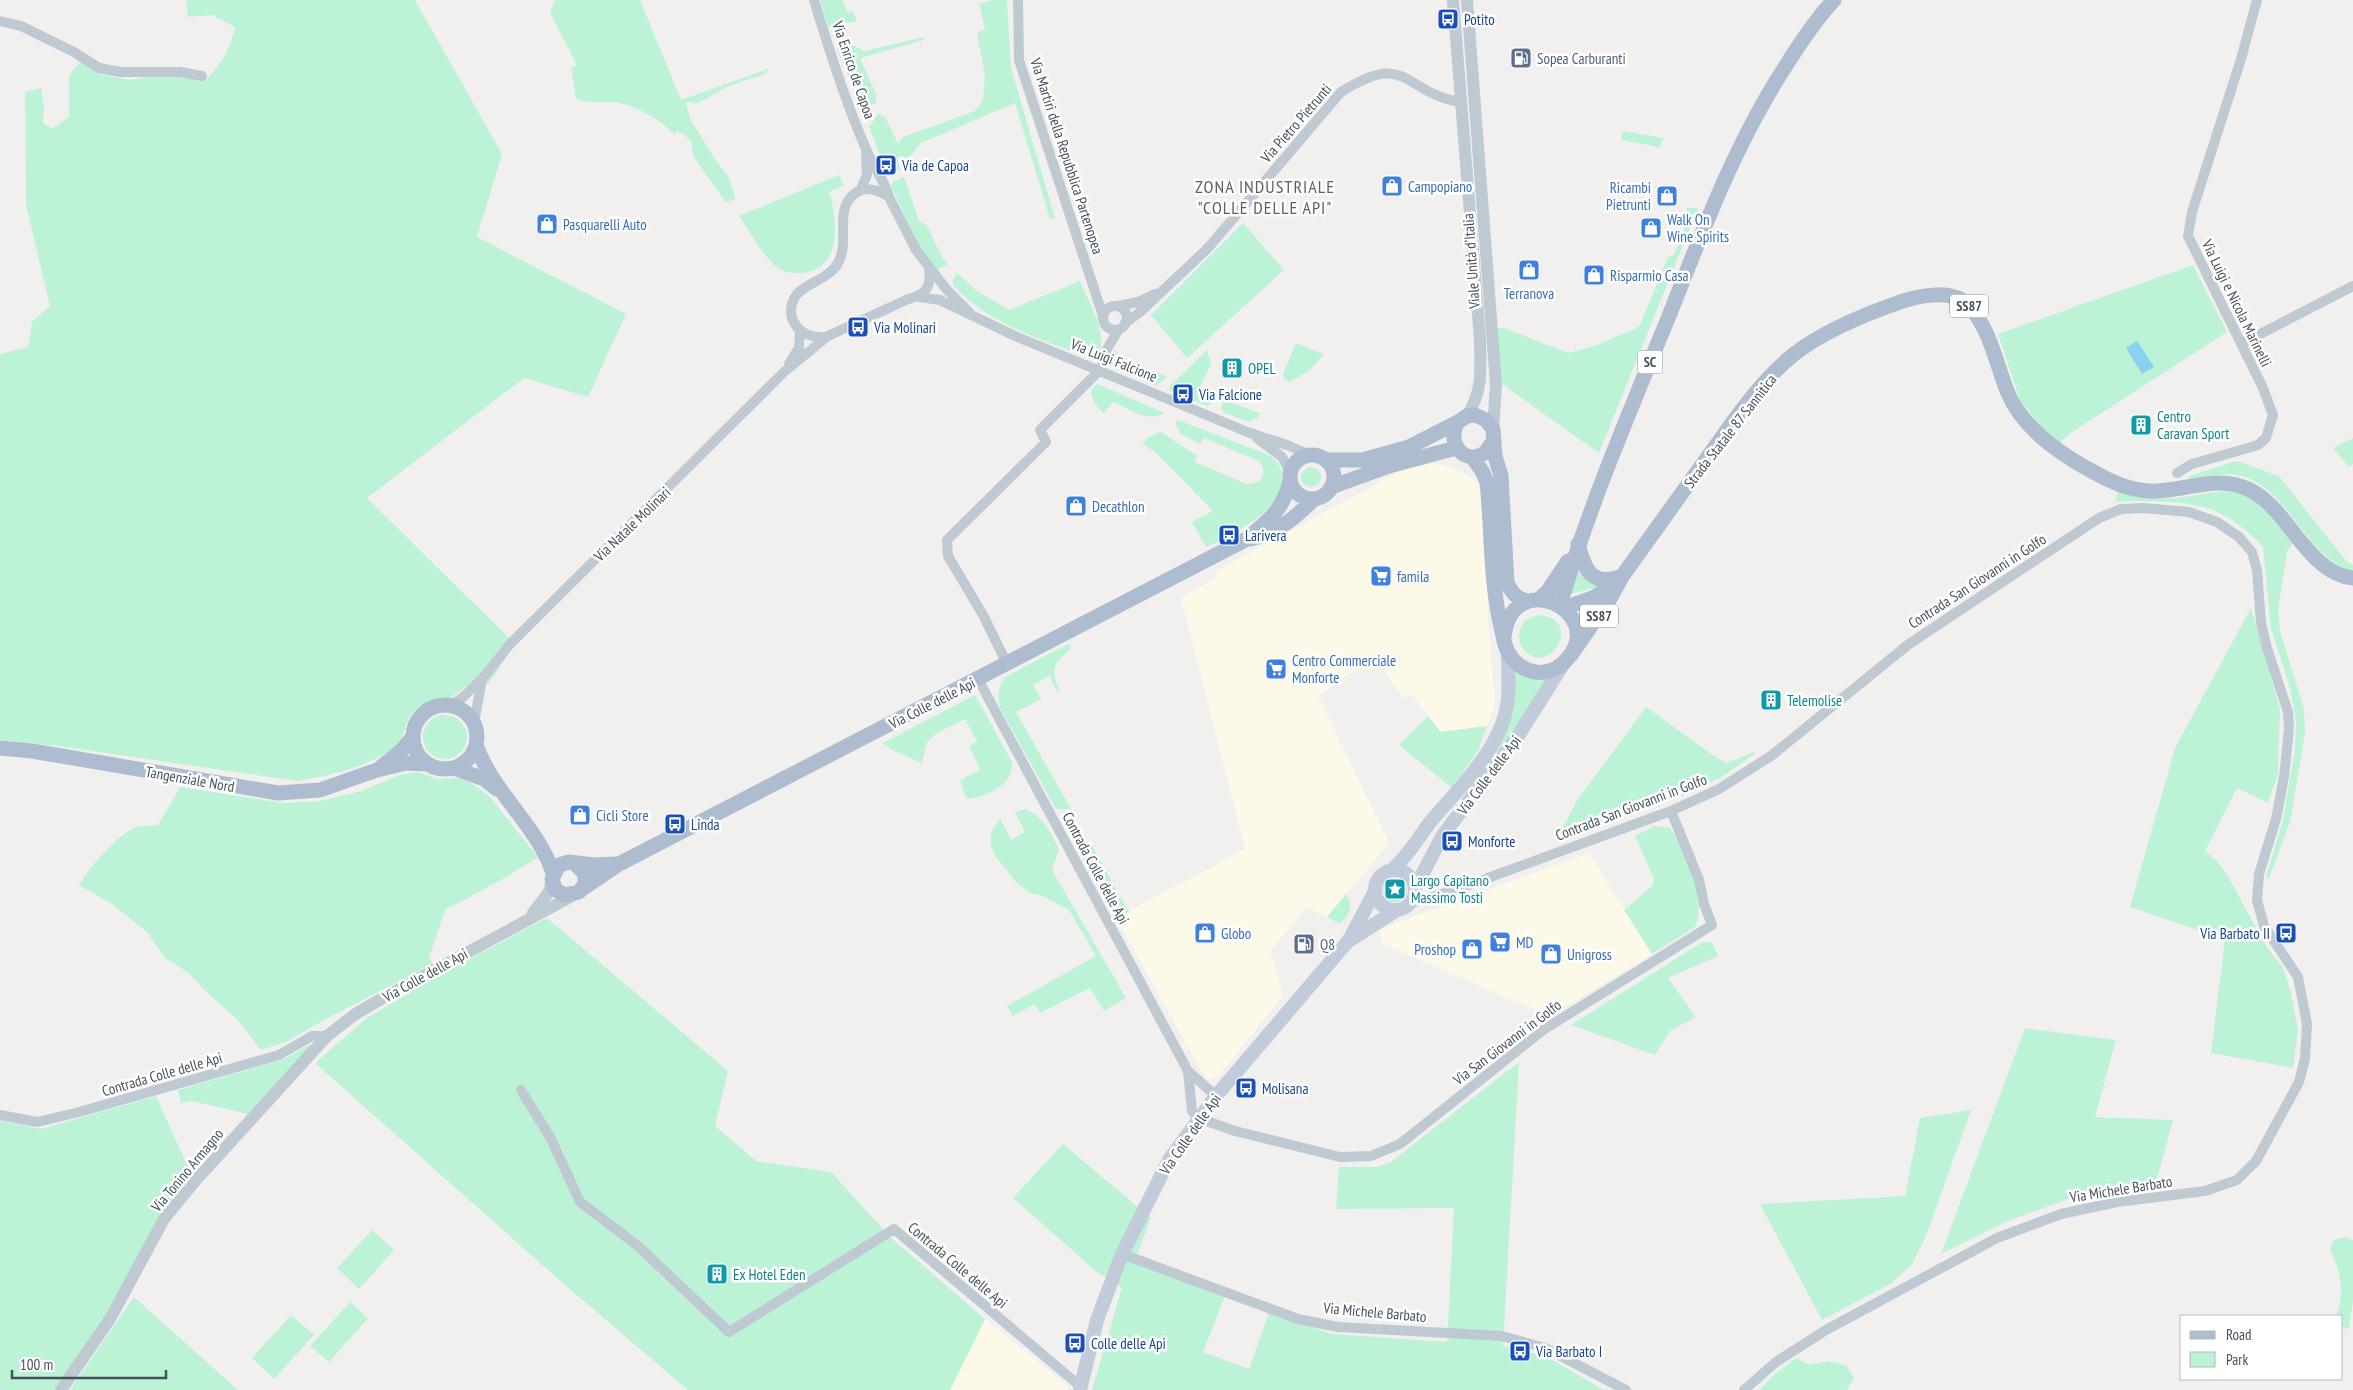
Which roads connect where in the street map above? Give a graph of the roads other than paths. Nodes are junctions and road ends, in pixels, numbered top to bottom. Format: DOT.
graph roads {
  1 [pos="814,0"];
  2 [pos="1018,0"];
  3 [pos="1453,0"];
  4 [pos="1467,0"];
  5 [pos="1834,0"];
  6 [pos="2256,0"];
  7 [pos="0,21"];
  8 [pos="202,76"];
  9 [pos="1460,102"];
  10 [pos="866,150"];
  11 [pos="860,190"];
  12 [pos="889,197"];
  13 [pos="929,268"];
  14 [pos="2353,286"];
  15 [pos="1095,290"];
  16 [pos="1162,290"];
  17 [pos="919,297"];
  18 [pos="1116,306"];
  19 [pos="969,312"];
  20 [pos="1104,320"];
  21 [pos="1122,326"];
  22 [pos="800,330"];
  23 [pos="828,336"];
  24 [pos="2241,344"];
  25 [pos="1107,349"];
  26 [pos="1100,370"];
  27 [pos="784,372"];
  28 [pos="1462,419"];
  29 [pos="1250,433"];
  30 [pos="1493,434"];
  31 [pos="1456,448"];
  32 [pos="1310,455"];
  33 [pos="1472,457"];
  34 [pos="1326,460"];
  35 [pos="2177,474"];
  36 [pos="1290,476"];
  37 [pos="1331,487"];
  38 [pos="1314,499"];
  39 [pos="1245,540"];
  40 [pos="1578,544"];
  41 [pos="1623,575"];
  42 [pos="2353,578"];
  43 [pos="1533,600"];
  44 [pos="1562,607"];
  45 [pos="1506,645"];
  46 [pos="1568,659"];
  47 [pos="1007,664"];
  48 [pos="483,678"];
  49 [pos="978,679"];
  50 [pos="451,705"];
  51 [pos="474,722"];
  52 [pos="412,738"];
  53 [pos="476,745"];
  54 [pos="0,748"];
  55 [pos="426,764"];
  56 [pos="454,768"];
  57 [pos="377,770"];
  58 [pos="500,791"];
  59 [pos="1671,811"];
  60 [pos="537,839"];
  61 [pos="571,862"];
  62 [pos="619,864"];
  63 [pos="1393,870"];
  64 [pos="552,876"];
  65 [pos="1415,888"];
  66 [pos="1374,891"];
  67 [pos="578,892"];
  68 [pos="2257,900"];
  69 [pos="1410,903"];
  70 [pos="1397,910"];
  71 [pos="526,920"];
  72 [pos="1349,940"];
  73 [pos="327,1036"];
  74 [pos="1188,1071"];
  75 [pos="521,1090"];
  76 [pos="1216,1096"];
  77 [pos="0,1115"];
  78 [pos="1198,1118"];
  79 [pos="1122,1254"];
  80 [pos="1080,1388"];
  81 [pos="61,1390"];
  82 [pos="1626,1390"];
  83 [pos="1744,1390"];
  1 -- 10 [label="street, Via Enrico de Capoa"];
  2 -- 15 [label="street, Via Martiri della Repubblica Partenopea"];
  3 -- 9 [label="street, Viale Unità d'Italia"];
  4 -- 30 [label="street, Viale Unità d'Italia"];
  5 -- 40 [label="main road, SC"];
  6 -- 24 [label="street, Via Luigi e Nicola Marinelli"];
  7 -- 8 [label="street"];
  9 -- 16 [label="street, Via Pietro Pietrunti"];
  9 -- 28 [label="street, Viale Unità d'Italia"];
  10 -- 11 [label="street, Via Enrico de Capoa"];
  10 -- 12 [label="street, Via Enrico de Capoa"];
  11 -- 12 [label="street"];
  11 -- 22 [label="street"];
  12 -- 13 [label="street, Via Enrico de Capoa"];
  13 -- 17 [label="street"];
  13 -- 19 [label="street, Via Luigi Falcione"];
  14 -- 24 [label="street"];
  15 -- 18 [label="street"];
  15 -- 20 [label="street, Via Martiri della Repubblica Partenopea"];
  16 -- 18 [label="street, Via Pietro Pietrunti"];
  16 -- 21 [label="street, Via Pietro Pietrunti"];
  17 -- 19 [label="street, Via Luigi Falcione"];
  17 -- 23 [label="street, Via Natale Molinari"];
  18 -- 20 [label="street"];
  18 -- 21 [label="street"];
  19 -- 26 [label="street, Via Luigi Falcione"];
  20 -- 21 [label="street"];
  20 -- 25 [label="street, Via Pietro Pietrunti"];
  21 -- 25 [label="street, Via Pietro Pietrunti"];
  22 -- 23 [label="street"];
  22 -- 27 [label="street, Via Natale Molinari"];
  23 -- 27 [label="street, Via Natale Molinari"];
  24 -- 35 [label="street, Via Luigi e Nicola Marinelli"];
  25 -- 26 [label="street, Via Pietro Pietrunti"];
  26 -- 29 [label="street, Via Luigi Falcione"];
  26 -- 47 [label="street"];
  27 -- 48 [label="street, Via Natale Molinari"];
  28 -- 30 [label="main road"];
  28 -- 31 [label="main road"];
  28 -- 34 [label="main road"];
  29 -- 32 [label="street, Via Luigi Falcione"];
  29 -- 36 [label="street, Via Luigi Falcione"];
  30 -- 33 [label="main road"];
  30 -- 43 [label="main road"];
  31 -- 33 [label="main road"];
  31 -- 37 [label="main road"];
  32 -- 34 [label="main road"];
  32 -- 36 [label="main road"];
  33 -- 45 [label="main road"];
  34 -- 37 [label="main road"];
  36 -- 38 [label="main road"];
  36 -- 39 [label="main road, Via Colle delle Api"];
  37 -- 38 [label="main road"];
  38 -- 39 [label="main road, Via Colle delle Api"];
  39 -- 47 [label="main road, Via Colle delle Api"];
  40 -- 41 [label="main road"];
  40 -- 43 [label="main road, SC"];
  40 -- 44 [label="main road, SC"];
  41 -- 42 [label="main road, Strada Statale 87 Sannitica / SS87"];
  41 -- 44 [label="main road, Strada Statale 87 Sannitica / SS87"];
  41 -- 46 [label="main road, Strada Statale 87 Sannitica / SS87"];
  43 -- 44 [label="main road"];
  43 -- 45 [label="main road"];
  44 -- 46 [label="main road"];
  45 -- 46 [label="main road"];
  45 -- 63 [label="main road, Via Colle delle Api"];
  46 -- 65 [label="main road, Via Colle delle Api / SS87"];
  47 -- 49 [label="main road, Via Colle delle Api"];
  48 -- 50 [label="street, Via Natale Molinari"];
  48 -- 51 [label="street, Via Natale Molinari"];
  49 -- 62 [label="main road, Via Colle delle Api"];
  49 -- 74 [label="street, Contrada Colle delle Api"];
  50 -- 51 [label="main road"];
  50 -- 52 [label="main road"];
  51 -- 53 [label="main road"];
  52 -- 55 [label="main road"];
  52 -- 57 [label="main road, Tangenziale Nord"];
  53 -- 56 [label="main road"];
  53 -- 58 [label="main road"];
  54 -- 57 [label="main road, Tangenziale Nord"];
  55 -- 56 [label="main road"];
  55 -- 57 [label="main road, Tangenziale Nord"];
  56 -- 58 [label="main road"];
  58 -- 60 [label="main road"];
  59 -- 68 [label="street, Contrada San Giovanni in Golfo"];
  59 -- 69 [label="street, Contrada San Giovanni in Golfo"];
  59 -- 78 [label="street, Via San Giovanni in Golfo"];
  60 -- 61 [label="main road"];
  60 -- 64 [label="main road"];
  61 -- 62 [label="main road, Via Colle delle Api"];
  61 -- 64 [label="main road"];
  61 -- 67 [label="main road"];
  62 -- 67 [label="main road, Via Colle delle Api"];
  63 -- 65 [label="main road"];
  63 -- 66 [label="main road"];
  64 -- 67 [label="main road"];
  64 -- 71 [label="street, Via Colle delle Api"];
  65 -- 69 [label="main road"];
  66 -- 70 [label="main road"];
  66 -- 72 [label="main road, Via Colle delle Api"];
  67 -- 71 [label="street, Via Colle delle Api"];
  68 -- 83 [label="street, Via Michele Barbato"];
  69 -- 70 [label="main road"];
  70 -- 72 [label="main road, Via Colle delle Api"];
  71 -- 73 [label="street, Via Colle delle Api"];
  72 -- 76 [label="main road, Via Colle delle Api"];
  73 -- 77 [label="street, Contrada Colle delle Api"];
  73 -- 81 [label="street, Via Tonino Armagno"];
  74 -- 76 [label="street, Contrada Colle delle Api"];
  74 -- 78 [label="street, Contrada Colle delle Api"];
  75 -- 80 [label="street, Contrada Colle delle Api"];
  76 -- 78 [label="main road, Via Colle delle Api"];
  78 -- 79 [label="main road, Via Colle delle Api"];
  79 -- 80 [label="main road, Via Colle delle Api"];
  79 -- 82 [label="street, Via Michele Barbato"];
}
